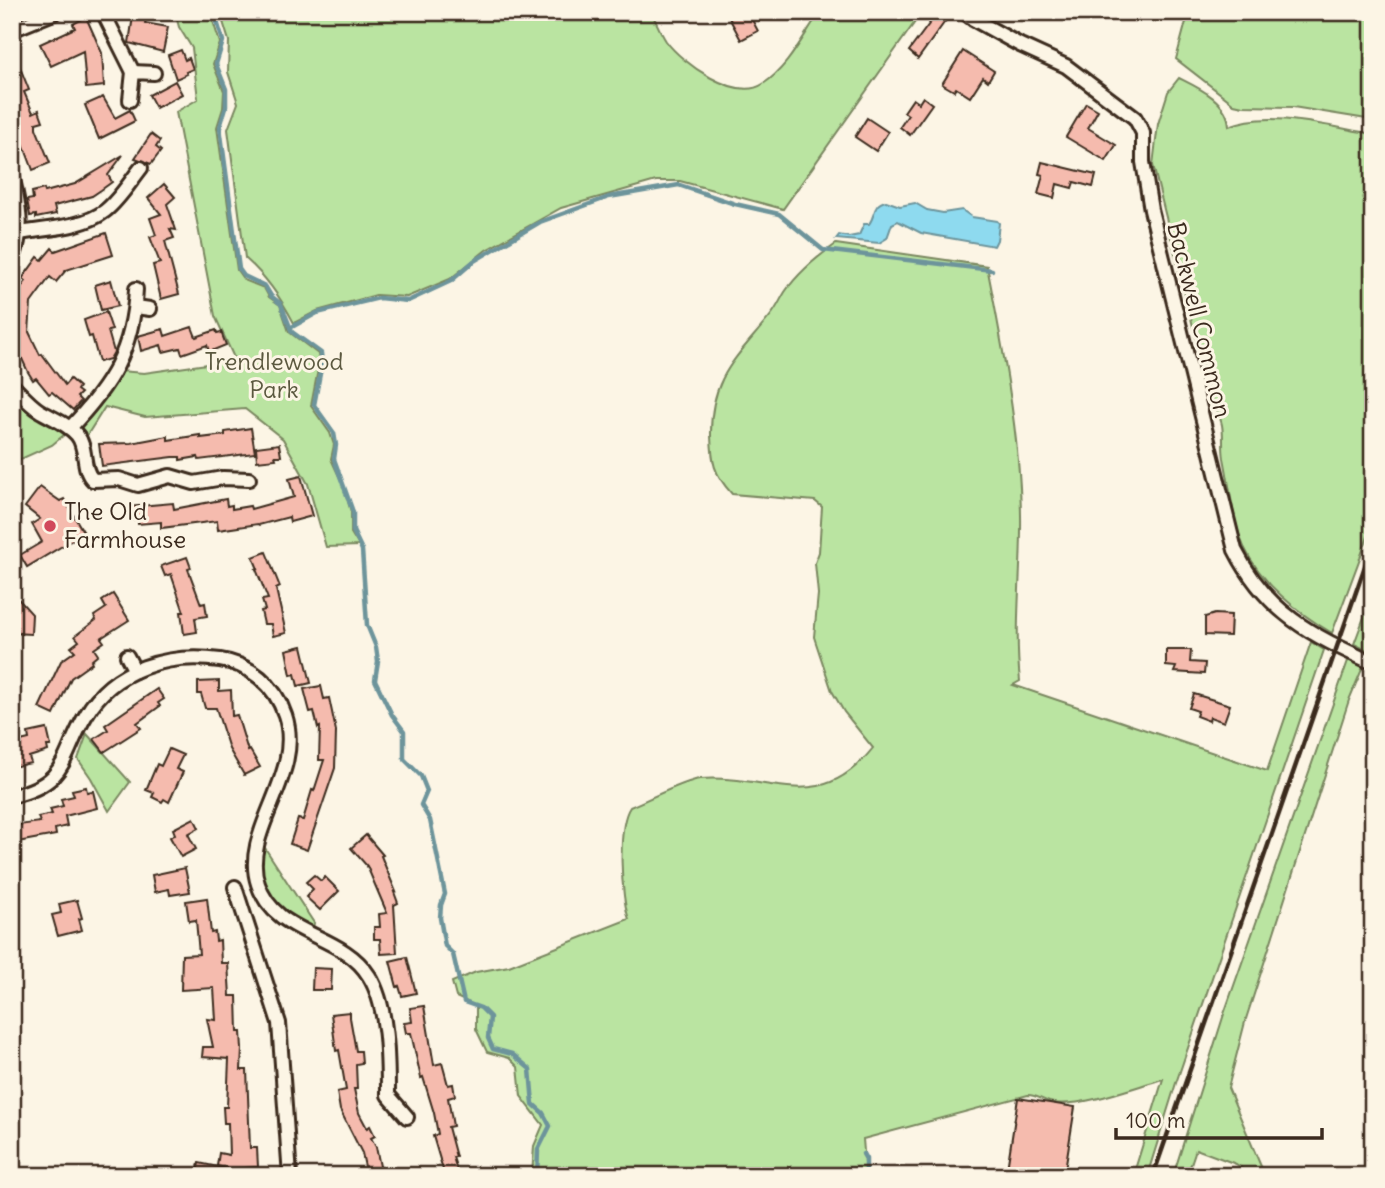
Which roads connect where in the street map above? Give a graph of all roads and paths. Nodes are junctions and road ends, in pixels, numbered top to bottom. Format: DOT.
graph roads {
  1 [pos="56,12"];
  2 [pos="103,12"];
  3 [pos="964,12"];
  4 [pos="12,30"];
  5 [pos="133,72"];
  6 [pos="154,73"];
  7 [pos="130,100"];
  8 [pos="141,168"];
  9 [pos="12,175"];
  10 [pos="20,233"];
  11 [pos="12,260"];
  12 [pos="136,289"];
  13 [pos="135,307"];
  14 [pos="150,309"];
  15 [pos="12,385"];
  16 [pos="70,428"];
  17 [pos="249,478"];
  18 [pos="127,656"];
  19 [pos="1373,663"];
  20 [pos="135,671"];
  21 [pos="12,796"];
  22 [pos="235,887"];
  23 [pos="407,1117"];
  24 [pos="290,1176"];
  1 -- 4 [label="street"];
  2 -- 5 [label="street"];
  3 -- 19 [label="street, Backwell Common"];
  5 -- 6 [label="street"];
  5 -- 7 [label="street"];
  8 -- 10 [label="street"];
  9 -- 10 [label="street"];
  10 -- 11 [label="street"];
  12 -- 13 [label="street"];
  13 -- 14 [label="street"];
  13 -- 16 [label="street"];
  15 -- 16 [label="street"];
  16 -- 17 [label="street"];
  18 -- 20 [label="street"];
  20 -- 21 [label="street"];
  20 -- 23 [label="street"];
  22 -- 24 [label="street"];
}
